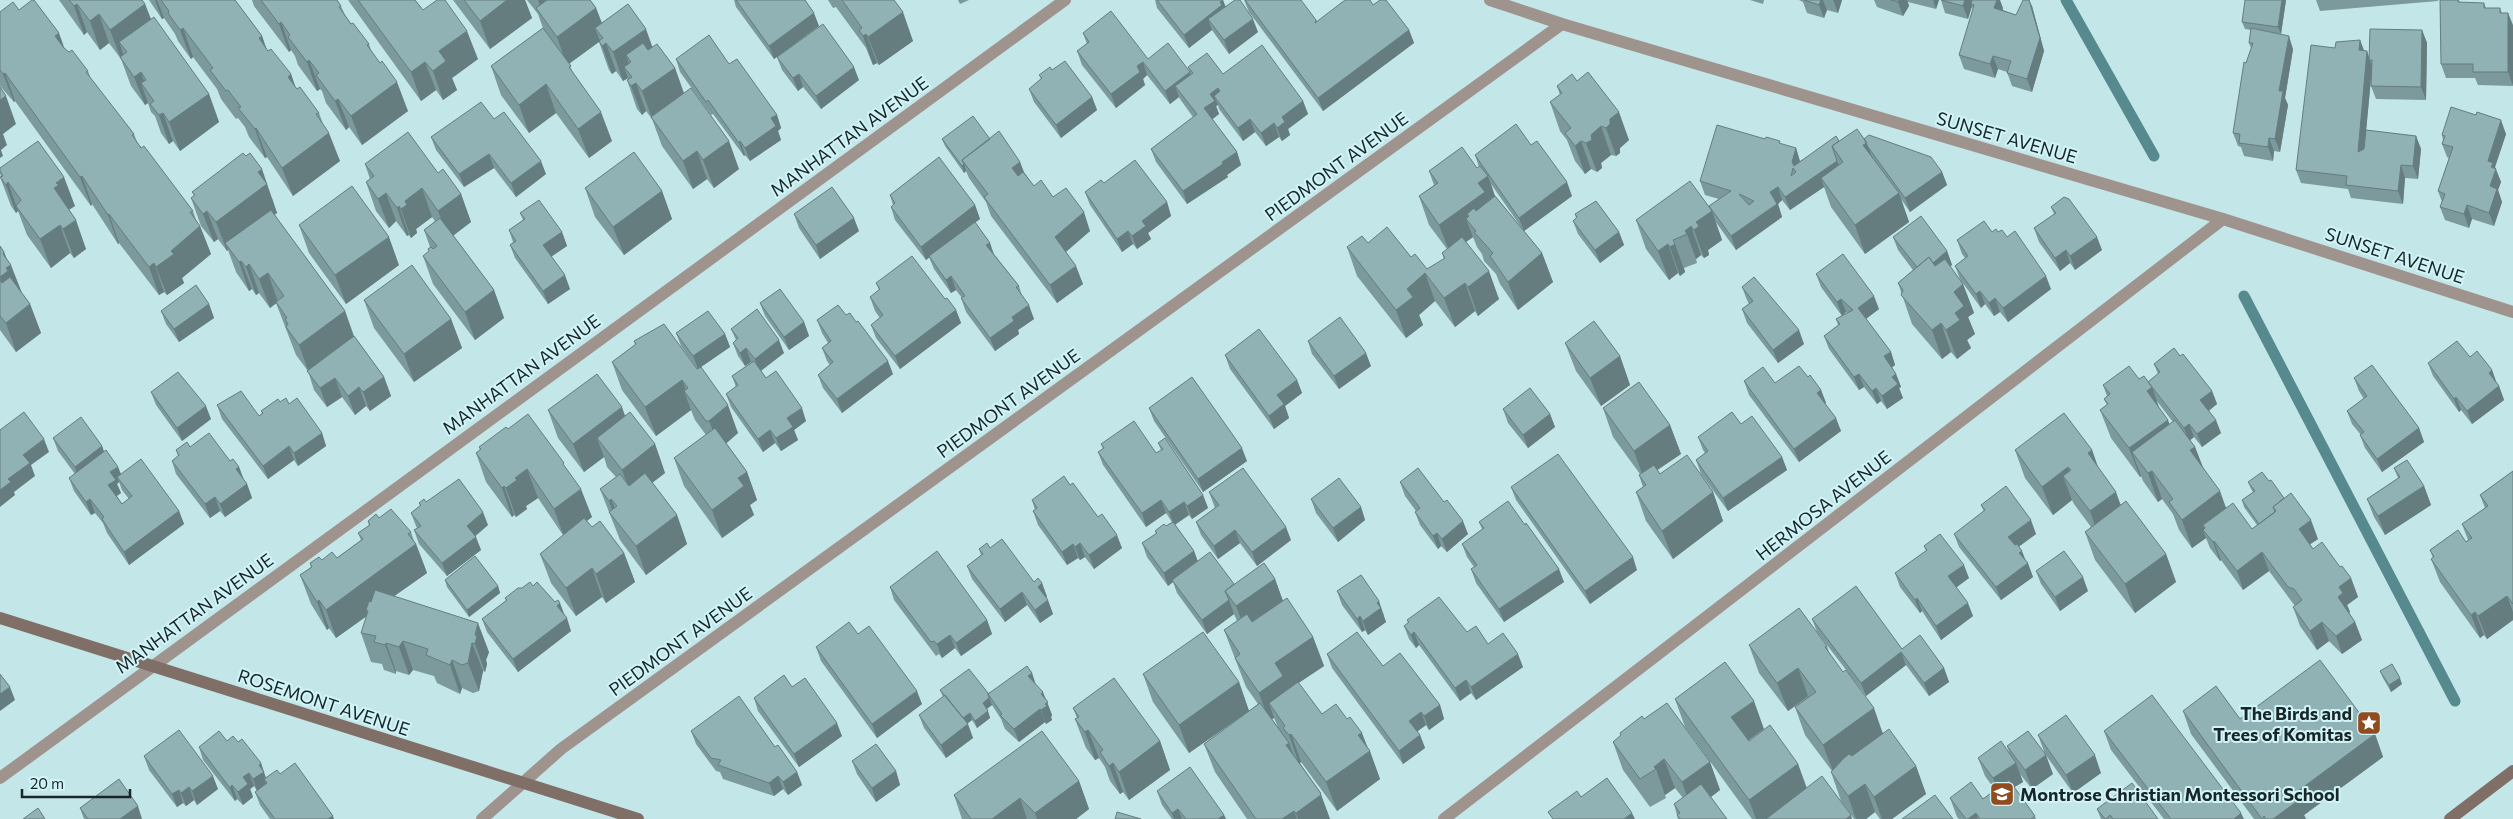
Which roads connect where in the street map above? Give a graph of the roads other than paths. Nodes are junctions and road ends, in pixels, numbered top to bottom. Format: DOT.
graph roads {
  1 [pos="1065,0"];
  2 [pos="1490,0"];
  3 [pos="1562,24"];
  4 [pos="2223,218"];
  5 [pos="2513,312"];
  6 [pos="0,618"];
  7 [pos="152,665"];
  8 [pos="2513,771"];
  9 [pos="0,778"];
  10 [pos="523,783"];
  11 [pos="482,819"];
  12 [pos="638,819"];
  13 [pos="1444,819"];
  14 [pos="2450,819"];
  1 -- 7 [label="street, MANHATTAN AVENUE"];
  2 -- 3 [label="street, SUNSET AVENUE"];
  3 -- 4 [label="street, SUNSET AVENUE"];
  3 -- 10 [label="street, PIEDMONT AVENUE"];
  4 -- 5 [label="street, SUNSET AVENUE"];
  4 -- 13 [label="street, HERMOSA AVENUE"];
  6 -- 7 [label="street, ROSEMONT AVENUE"];
  7 -- 9 [label="street, MANHATTAN AVENUE"];
  7 -- 10 [label="street, ROSEMONT AVENUE"];
  8 -- 14 [label="street"];
  10 -- 11 [label="street, PIEDMONT AVENUE"];
  10 -- 12 [label="street, ROSEMONT AVENUE"];
}
